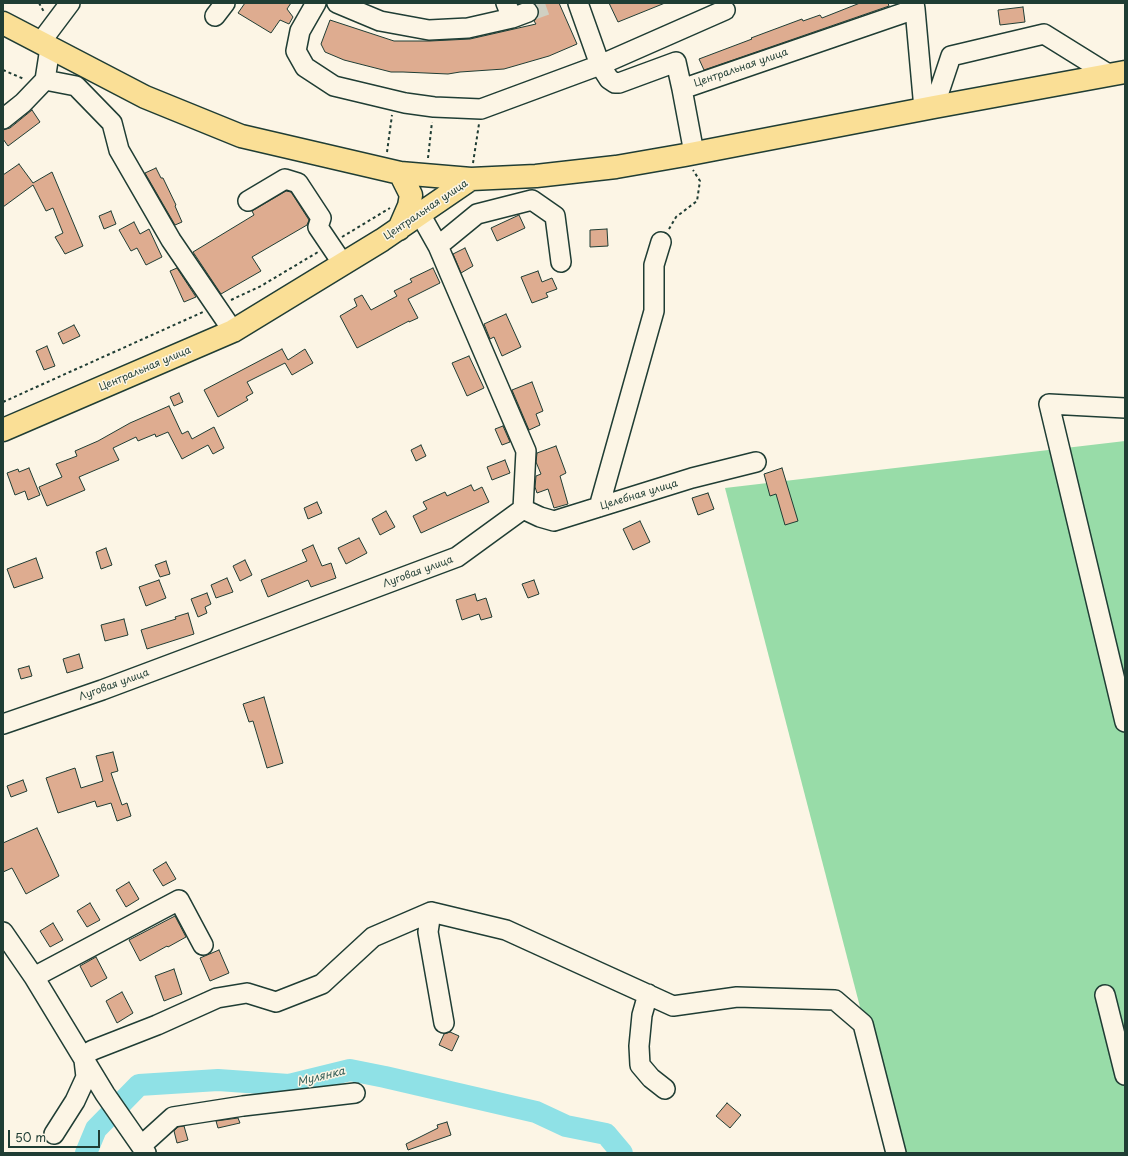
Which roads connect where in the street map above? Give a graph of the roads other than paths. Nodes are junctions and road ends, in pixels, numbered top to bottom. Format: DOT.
graph roads {
  1 [pos="70,3"];
  2 [pos="316,3"];
  3 [pos="337,3"];
  4 [pos="578,3"];
  5 [pos="915,6"];
  6 [pos="725,10"];
  7 [pos="515,11"];
  8 [pos="3,23"];
  9 [pos="45,46"];
  10 [pos="600,65"];
  11 [pos="1117,73"];
  12 [pos="45,80"];
  13 [pos="682,89"];
  14 [pos="929,108"];
  15 [pos="3,120"];
  16 [pos="694,153"];
  17 [pos="393,171"];
  18 [pos="471,179"];
  19 [pos="248,201"];
  20 [pos="420,214"];
  21 [pos="399,229"];
  22 [pos="661,242"];
  23 [pos="438,246"];
  24 [pos="561,262"];
  25 [pos="343,264"];
  26 [pos="233,331"];
  27 [pos="1125,408"];
  28 [pos="3,430"];
  29 [pos="756,462"];
  30 [pos="599,507"];
  31 [pos="524,509"];
  32 [pos="1125,722"];
  33 [pos="3,724"];
  34 [pos="431,912"];
  35 [pos="3,932"];
  36 [pos="203,945"];
  37 [pos="34,978"];
  38 [pos="648,994"];
  39 [pos="1105,995"];
  40 [pos="444,1023"];
  41 [pos="83,1058"];
  42 [pos="1125,1076"];
  43 [pos="665,1088"];
  44 [pos="355,1093"];
  45 [pos="54,1134"];
  46 [pos="143,1150"];
  47 [pos="896,1153"];
  1 -- 9 [label="street"];
  2 -- 10 [label="street"];
  3 -- 7 [label="street"];
  4 -- 10 [label="street"];
  5 -- 13 [label="street, Центральная улица"];
  5 -- 14 [label="street"];
  6 -- 10 [label="street"];
  8 -- 9 [label="main road"];
  9 -- 12 [label="street"];
  9 -- 17 [label="main road"];
  10 -- 13 [label="street, Центральная улица"];
  11 -- 14 [label="main road"];
  11 -- 14 [label="street"];
  12 -- 15 [label="street"];
  12 -- 26 [label="street"];
  13 -- 16 [label="street"];
  14 -- 16 [label="main road"];
  16 -- 18 [label="main road"];
  17 -- 18 [label="main road"];
  17 -- 21 [label="main road"];
  18 -- 20 [label="main road, Центральная улица"];
  19 -- 25 [label="street"];
  20 -- 21 [label="main road, Центральная улица"];
  20 -- 23 [label="street"];
  21 -- 25 [label="main road, Центральная улица"];
  22 -- 30 [label="street"];
  23 -- 24 [label="street"];
  23 -- 31 [label="street"];
  25 -- 26 [label="main road, Центральная улица"];
  26 -- 28 [label="main road, Центральная улица"];
  27 -- 32 [label="street"];
  29 -- 30 [label="street, Целебная улица"];
  30 -- 31 [label="street, Целебная улица"];
  31 -- 33 [label="street, Луговая улица"];
  34 -- 38 [label="street"];
  34 -- 40 [label="street"];
  34 -- 41 [label="street"];
  35 -- 37 [label="street"];
  36 -- 37 [label="street"];
  37 -- 41 [label="street"];
  38 -- 43 [label="street"];
  38 -- 47 [label="street"];
  39 -- 42 [label="street"];
  41 -- 45 [label="street"];
  41 -- 46 [label="street"];
  44 -- 46 [label="street"];
}
